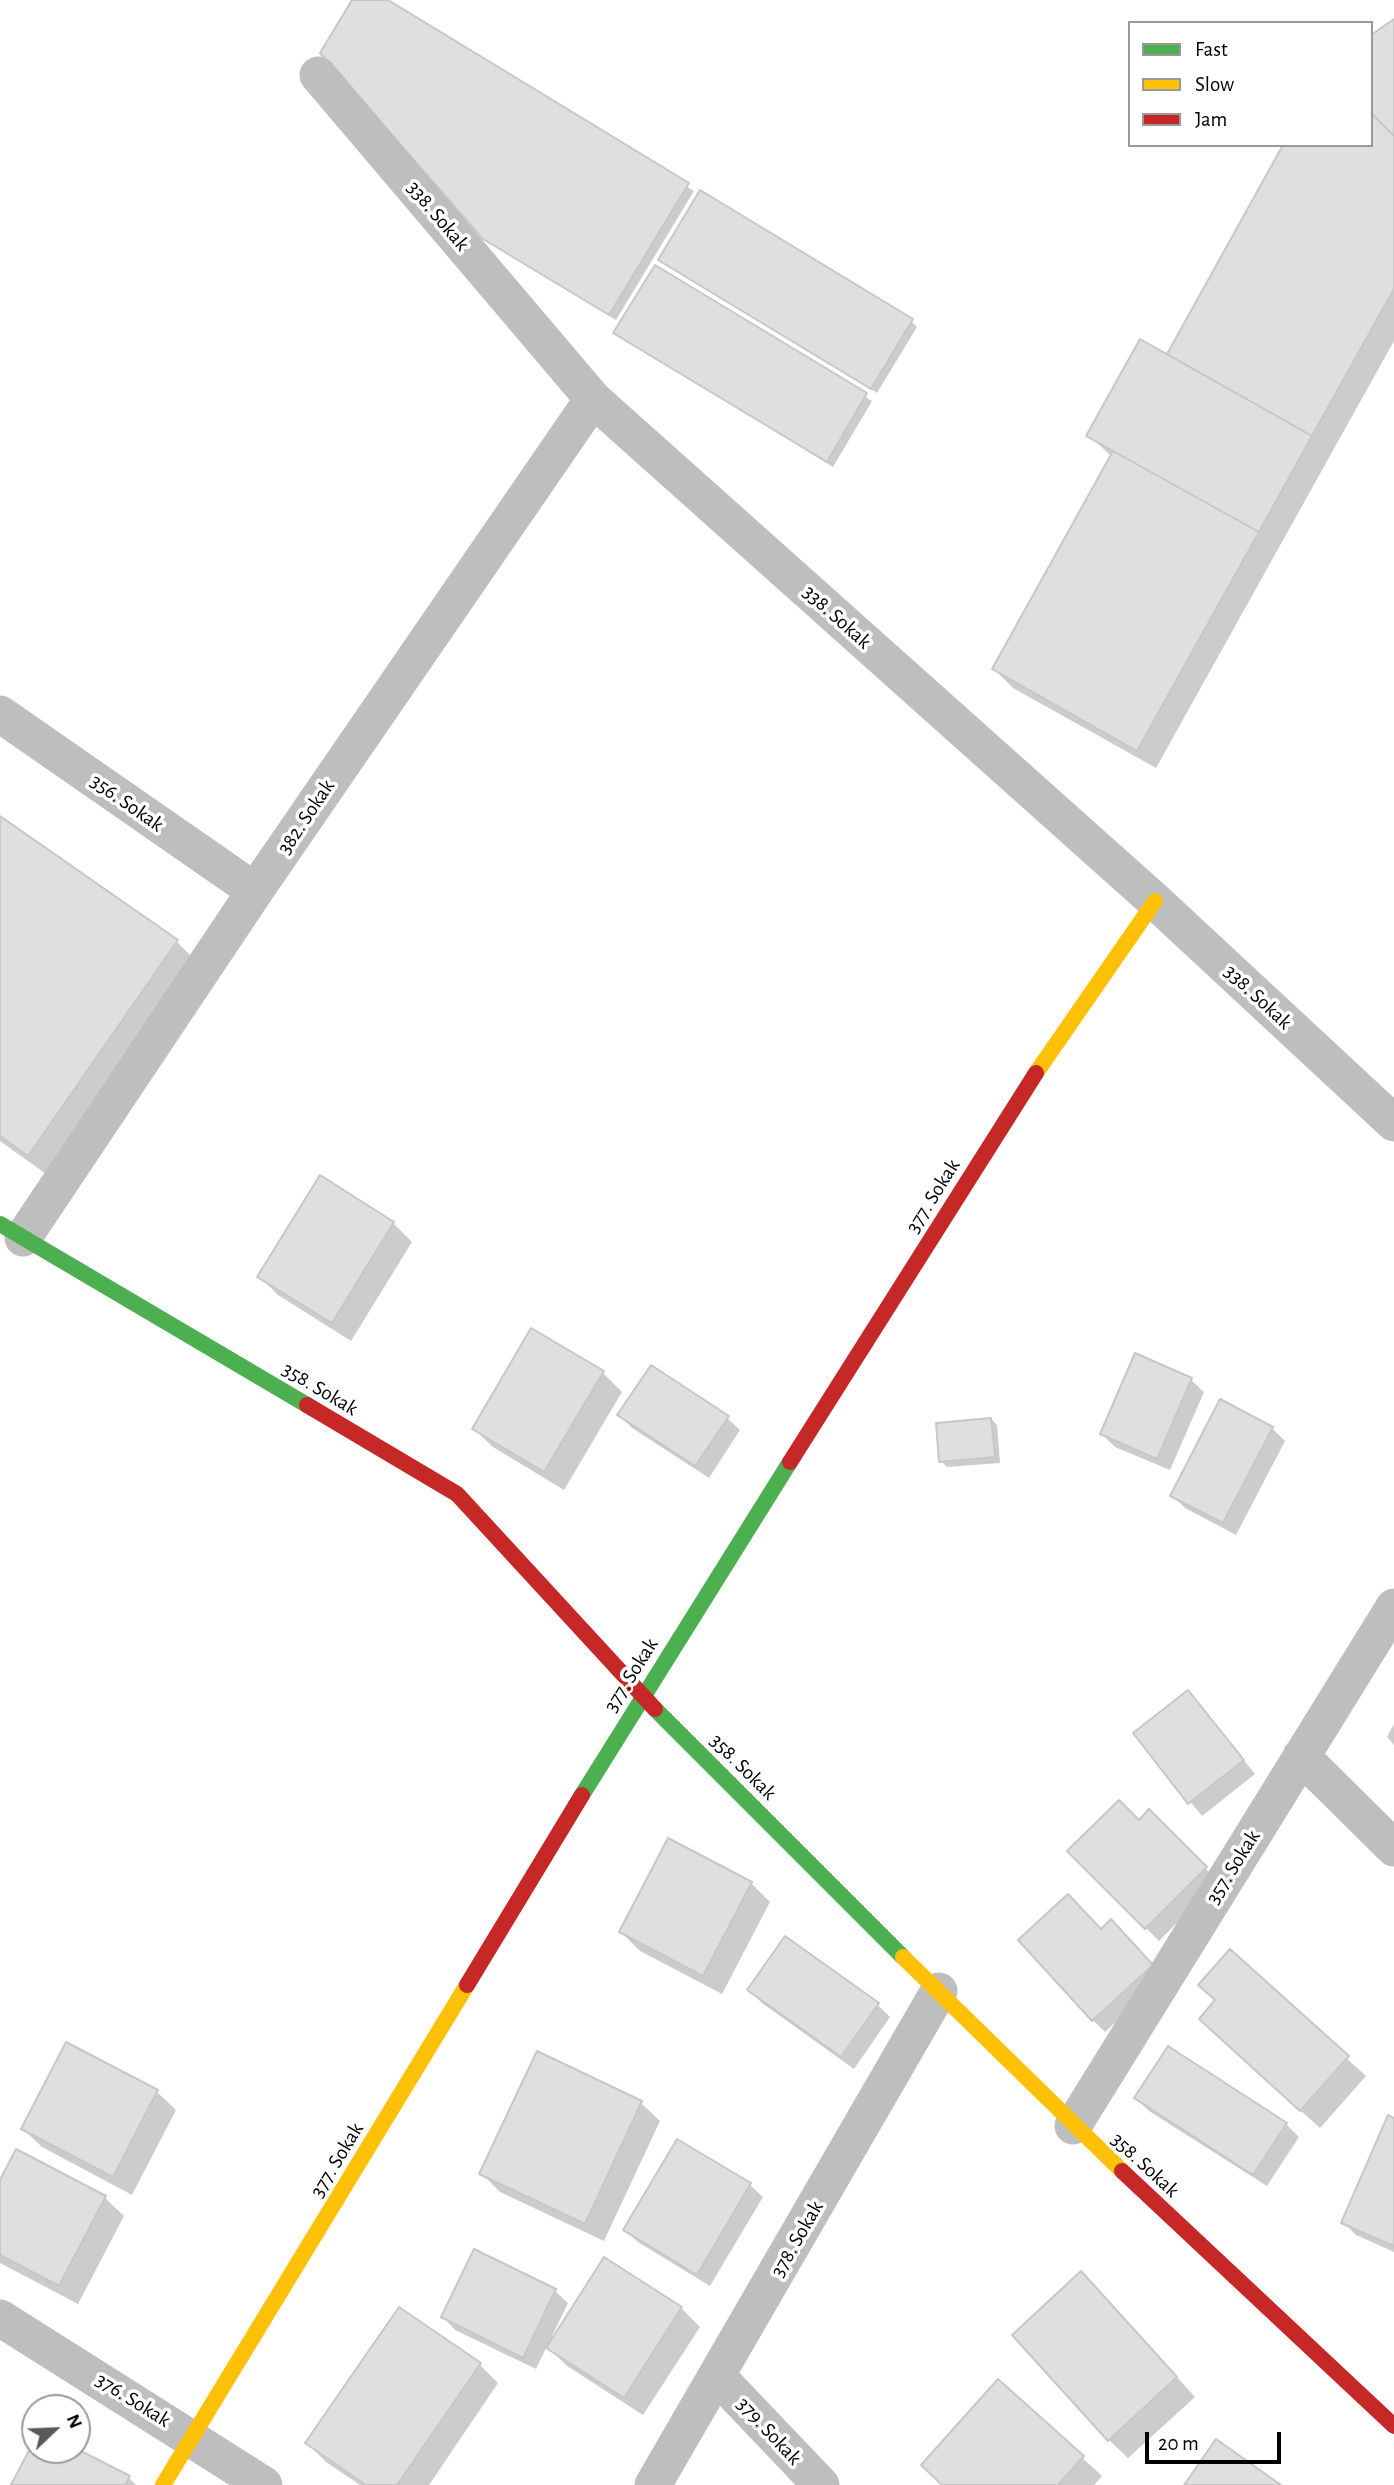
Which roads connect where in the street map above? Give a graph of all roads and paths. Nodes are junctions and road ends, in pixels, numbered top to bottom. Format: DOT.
graph roads {
  1 [pos="318,75"];
  2 [pos="593,399"];
  3 [pos="0,714"];
  4 [pos="255,891"];
  5 [pos="1156,901"];
  6 [pos="1394,1123"];
  7 [pos="11,1231"];
  8 [pos="1394,1607"];
  9 [pos="642,1696"];
  10 [pos="1301,1756"];
  11 [pos="1394,1849"];
  12 [pos="939,1991"];
  13 [pos="1073,2126"];
  14 [pos="0,2318"];
  15 [pos="718,2377"];
  16 [pos="1394,2426"];
  17 [pos="193,2438"];
  18 [pos="163,2485"];
  19 [pos="264,2485"];
  20 [pos="653,2485"];
  21 [pos="821,2485"];
  1 -- 2 [label="street, 338. Sokak"];
  2 -- 4 [label="street, 382. Sokak"];
  2 -- 5 [label="street, 338. Sokak"];
  3 -- 4 [label="street, 356. Sokak"];
  4 -- 7 [label="street, 382. Sokak"];
  5 -- 6 [label="street, 338. Sokak"];
  5 -- 9 [label="street, 377. Sokak"];
  7 -- 9 [label="street, 358. Sokak"];
  8 -- 10 [label="street, 357. Sokak"];
  9 -- 12 [label="street, 358. Sokak"];
  9 -- 17 [label="street, 377. Sokak"];
  10 -- 11 [label="street"];
  10 -- 13 [label="street, 357. Sokak"];
  12 -- 13 [label="street, 358. Sokak"];
  12 -- 15 [label="street, 378. Sokak"];
  13 -- 16 [label="street, 358. Sokak"];
  14 -- 17 [label="street, 376. Sokak"];
  15 -- 20 [label="street, 378. Sokak"];
  15 -- 21 [label="street, 379. Sokak"];
  17 -- 18 [label="street, 377. Sokak"];
  17 -- 19 [label="street, 376. Sokak"];
}
